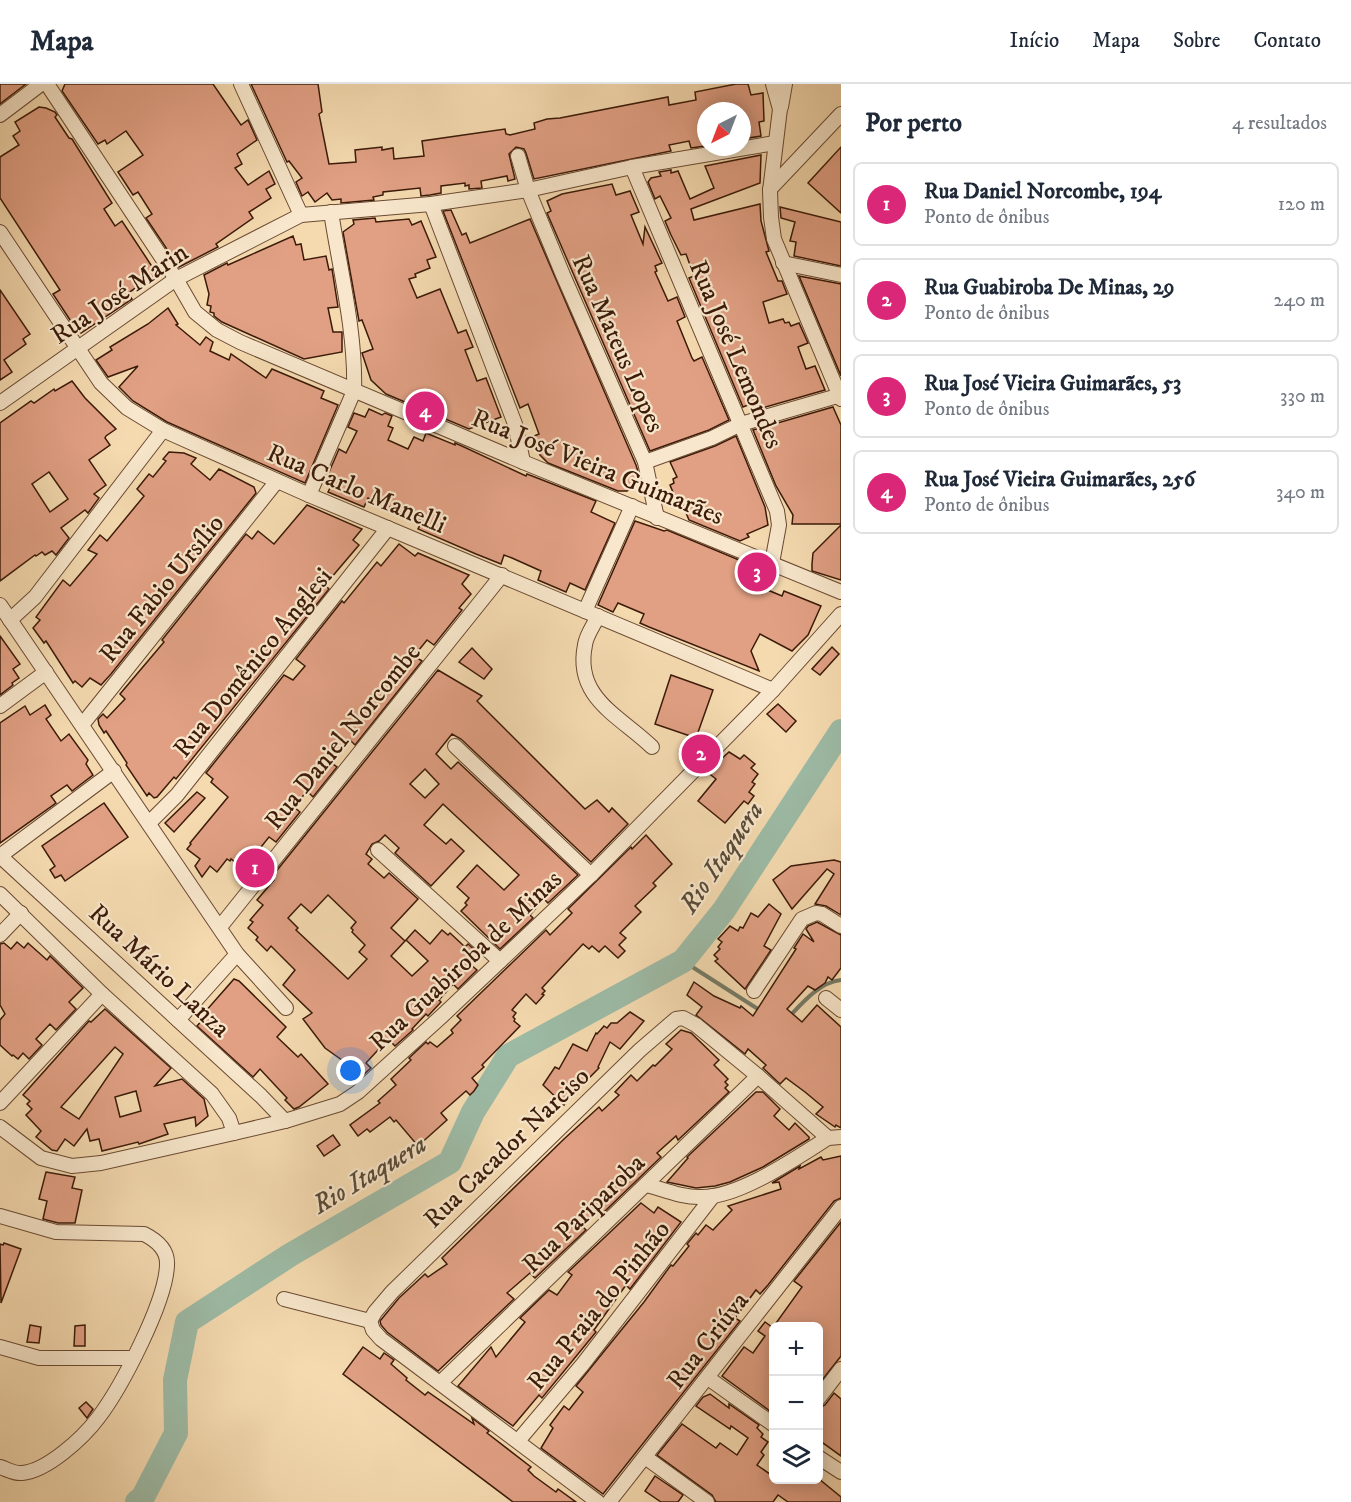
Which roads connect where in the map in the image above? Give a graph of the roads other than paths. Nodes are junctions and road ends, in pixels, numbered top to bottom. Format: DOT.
graph roads {
  1 [pos="41,84"];
  2 [pos="47,84"];
  3 [pos="241,84"];
  4 [pos="772,84"];
  5 [pos="785,84"];
  6 [pos="780,109"];
  7 [pos="841,114"];
  8 [pos="0,115"];
  9 [pos="775,143"];
  10 [pos="518,156"];
  11 [pos="632,167"];
  12 [pos="770,189"];
  13 [pos="528,190"];
  14 [pos="431,204"];
  15 [pos="331,213"];
  16 [pos="301,215"];
  17 [pos="0,232"];
  18 [pos="6,253"];
  19 [pos="783,263"];
  20 [pos="841,276"];
  21 [pos="176,279"];
  22 [pos="77,350"];
  23 [pos="354,391"];
  24 [pos="841,397"];
  25 [pos="0,403"];
  26 [pos="741,424"];
  27 [pos="163,430"];
  28 [pos="523,462"];
  29 [pos="645,462"];
  30 [pos="277,481"];
  31 [pos="309,495"];
  32 [pos="632,506"];
  33 [pos="657,518"];
  34 [pos="388,528"];
  35 [pos="772,563"];
  36 [pos="502,575"];
  37 [pos="841,592"];
  38 [pos="0,605"];
  39 [pos="592,613"];
  40 [pos="841,614"];
  41 [pos="10,620"];
  42 [pos="46,672"];
  43 [pos="773,690"];
  44 [pos="0,706"];
  45 [pos="82,725"];
  46 [pos="455,746"];
  47 [pos="652,747"];
  48 [pos="114,771"];
  49 [pos="149,823"];
  50 [pos="378,850"];
  51 [pos="0,856"];
  52 [pos="591,875"];
  53 [pos="0,894"];
  54 [pos="21,913"];
  55 [pos="841,926"];
  56 [pos="220,927"];
  57 [pos="0,935"];
  58 [pos="237,954"];
  59 [pos="500,961"];
  60 [pos="754,991"];
  61 [pos="102,994"];
  62 [pos="826,998"];
  63 [pos="286,1008"];
  64 [pos="841,1010"];
  65 [pos="178,1020"];
  66 [pos="758,1076"];
  67 [pos="0,1103"];
  68 [pos="285,1121"];
  69 [pos="0,1127"];
  70 [pos="234,1133"];
  71 [pos="835,1137"];
  72 [pos="647,1185"];
  73 [pos="713,1196"];
  74 [pos="841,1207"];
  75 [pos="0,1216"];
  76 [pos="284,1299"];
  77 [pos="370,1321"];
  78 [pos="0,1347"];
  79 [pos="133,1358"];
  80 [pos="841,1369"];
  81 [pos="708,1378"];
  82 [pos="440,1383"];
  83 [pos="823,1394"];
  84 [pos="769,1421"];
  85 [pos="518,1441"];
  86 [pos="645,1457"];
  87 [pos="823,1460"];
  88 [pos="0,1467"];
  89 [pos="841,1472"];
  90 [pos="598,1502"];
  91 [pos="609,1502"];
  92 [pos="707,1502"];
  1 -- 8 [label="street"];
  2 -- 21 [label="street, Rua José Vieira Guimarães"];
  3 -- 16 [label="street"];
  4 -- 6 [label="street"];
  5 -- 6 [label="street"];
  6 -- 9 [label="street"];
  7 -- 12 [label="street"];
  9 -- 11 [label="street"];
  9 -- 12 [label="street"];
  10 -- 13 [label="street, Rua Mateus Lopes"];
  11 -- 13 [label="street"];
  11 -- 26 [label="street, Rua José Lemondes"];
  12 -- 19 [label="street"];
  13 -- 14 [label="street"];
  13 -- 29 [label="street, Rua Mateus Lopes"];
  14 -- 15 [label="street"];
  14 -- 28 [label="street"];
  15 -- 16 [label="street"];
  15 -- 23 [label="street"];
  16 -- 21 [label="street, Rua José Marin"];
  17 -- 18 [label="street, Rua Carlo Manelli"];
  18 -- 22 [label="street, Rua Carlo Manelli"];
  19 -- 20 [label="street"];
  19 -- 24 [label="street"];
  21 -- 22 [label="street, Rua José Marin"];
  21 -- 23 [label="street, Rua José Vieira Guimarães"];
  22 -- 25 [label="street, Rua José Marin"];
  22 -- 27 [label="street, Rua Carlo Manelli"];
  23 -- 28 [label="street, Rua José Vieira Guimarães"];
  23 -- 31 [label="street"];
  24 -- 26 [label="street"];
  26 -- 29 [label="street"];
  26 -- 35 [label="street, Rua José Lemondes"];
  27 -- 30 [label="street, Rua Carlo Manelli"];
  27 -- 41 [label="street"];
  28 -- 32 [label="street, Rua José Vieira Guimarães"];
  29 -- 33 [label="street, Rua Mateus Lopes"];
  30 -- 31 [label="street, Rua Carlo Manelli"];
  30 -- 45 [label="street, Rua Fabio Ursílio"];
  31 -- 34 [label="street, Rua Carlo Manelli"];
  32 -- 33 [label="street, Rua José Vieira Guimarães"];
  32 -- 39 [label="street"];
  33 -- 35 [label="street, Rua José Vieira Guimarães"];
  34 -- 36 [label="street, Rua Carlo Manelli"];
  34 -- 49 [label="street, Rua Domênico Anglesi"];
  35 -- 37 [label="street, Rua José Vieira Guimarães"];
  36 -- 39 [label="street, Rua Carlo Manelli"];
  36 -- 56 [label="street, Rua Daniel Norcombe"];
  38 -- 41 [label="street"];
  39 -- 43 [label="street, Rua Carlo Manelli"];
  39 -- 47 [label="street"];
  40 -- 43 [label="street, Rua Guabiroba de Minas"];
  41 -- 42 [label="street"];
  42 -- 44 [label="street"];
  42 -- 45 [label="street"];
  43 -- 52 [label="street, Rua Guabiroba de Minas"];
  45 -- 48 [label="street"];
  46 -- 52 [label="street"];
  48 -- 49 [label="street"];
  48 -- 51 [label="street"];
  49 -- 56 [label="street"];
  50 -- 59 [label="street"];
  51 -- 65 [label="street, Rua Mário Lanza"];
  52 -- 59 [label="street, Rua Guabiroba de Minas"];
  53 -- 54 [label="street"];
  54 -- 57 [label="street"];
  54 -- 61 [label="street"];
  55 -- 60 [label="street"];
  56 -- 58 [label="street"];
  58 -- 63 [label="street"];
  58 -- 65 [label="street"];
  59 -- 68 [label="street, Rua Guabiroba de Minas"];
  61 -- 67 [label="street"];
  61 -- 70 [label="street"];
  62 -- 64 [label="street"];
  65 -- 68 [label="street, Rua Mário Lanza"];
  66 -- 71 [label="street"];
  66 -- 72 [label="street, Rua Pariparoba"];
  66 -- 77 [label="street, Rua Cacador Narciso"];
  68 -- 70 [label="street, Rua Guabiroba de Minas"];
  69 -- 70 [label="street, Rua Guabiroba de Minas"];
  71 -- 73 [label="street"];
  72 -- 73 [label="street"];
  72 -- 82 [label="street, Rua Pariparoba"];
  73 -- 85 [label="street, Rua Praia do Pinhão"];
  74 -- 81 [label="street, Rua Criúva"];
  75 -- 79 [label="street"];
  76 -- 77 [label="street"];
  77 -- 82 [label="street"];
  78 -- 79 [label="street"];
  79 -- 88 [label="street"];
  80 -- 83 [label="street"];
  81 -- 84 [label="street"];
  81 -- 86 [label="street, Rua Criúva"];
  82 -- 85 [label="street"];
  85 -- 90 [label="street"];
  86 -- 91 [label="street, Rua Criúva"];
  86 -- 92 [label="street"];
  87 -- 89 [label="street"];
}
